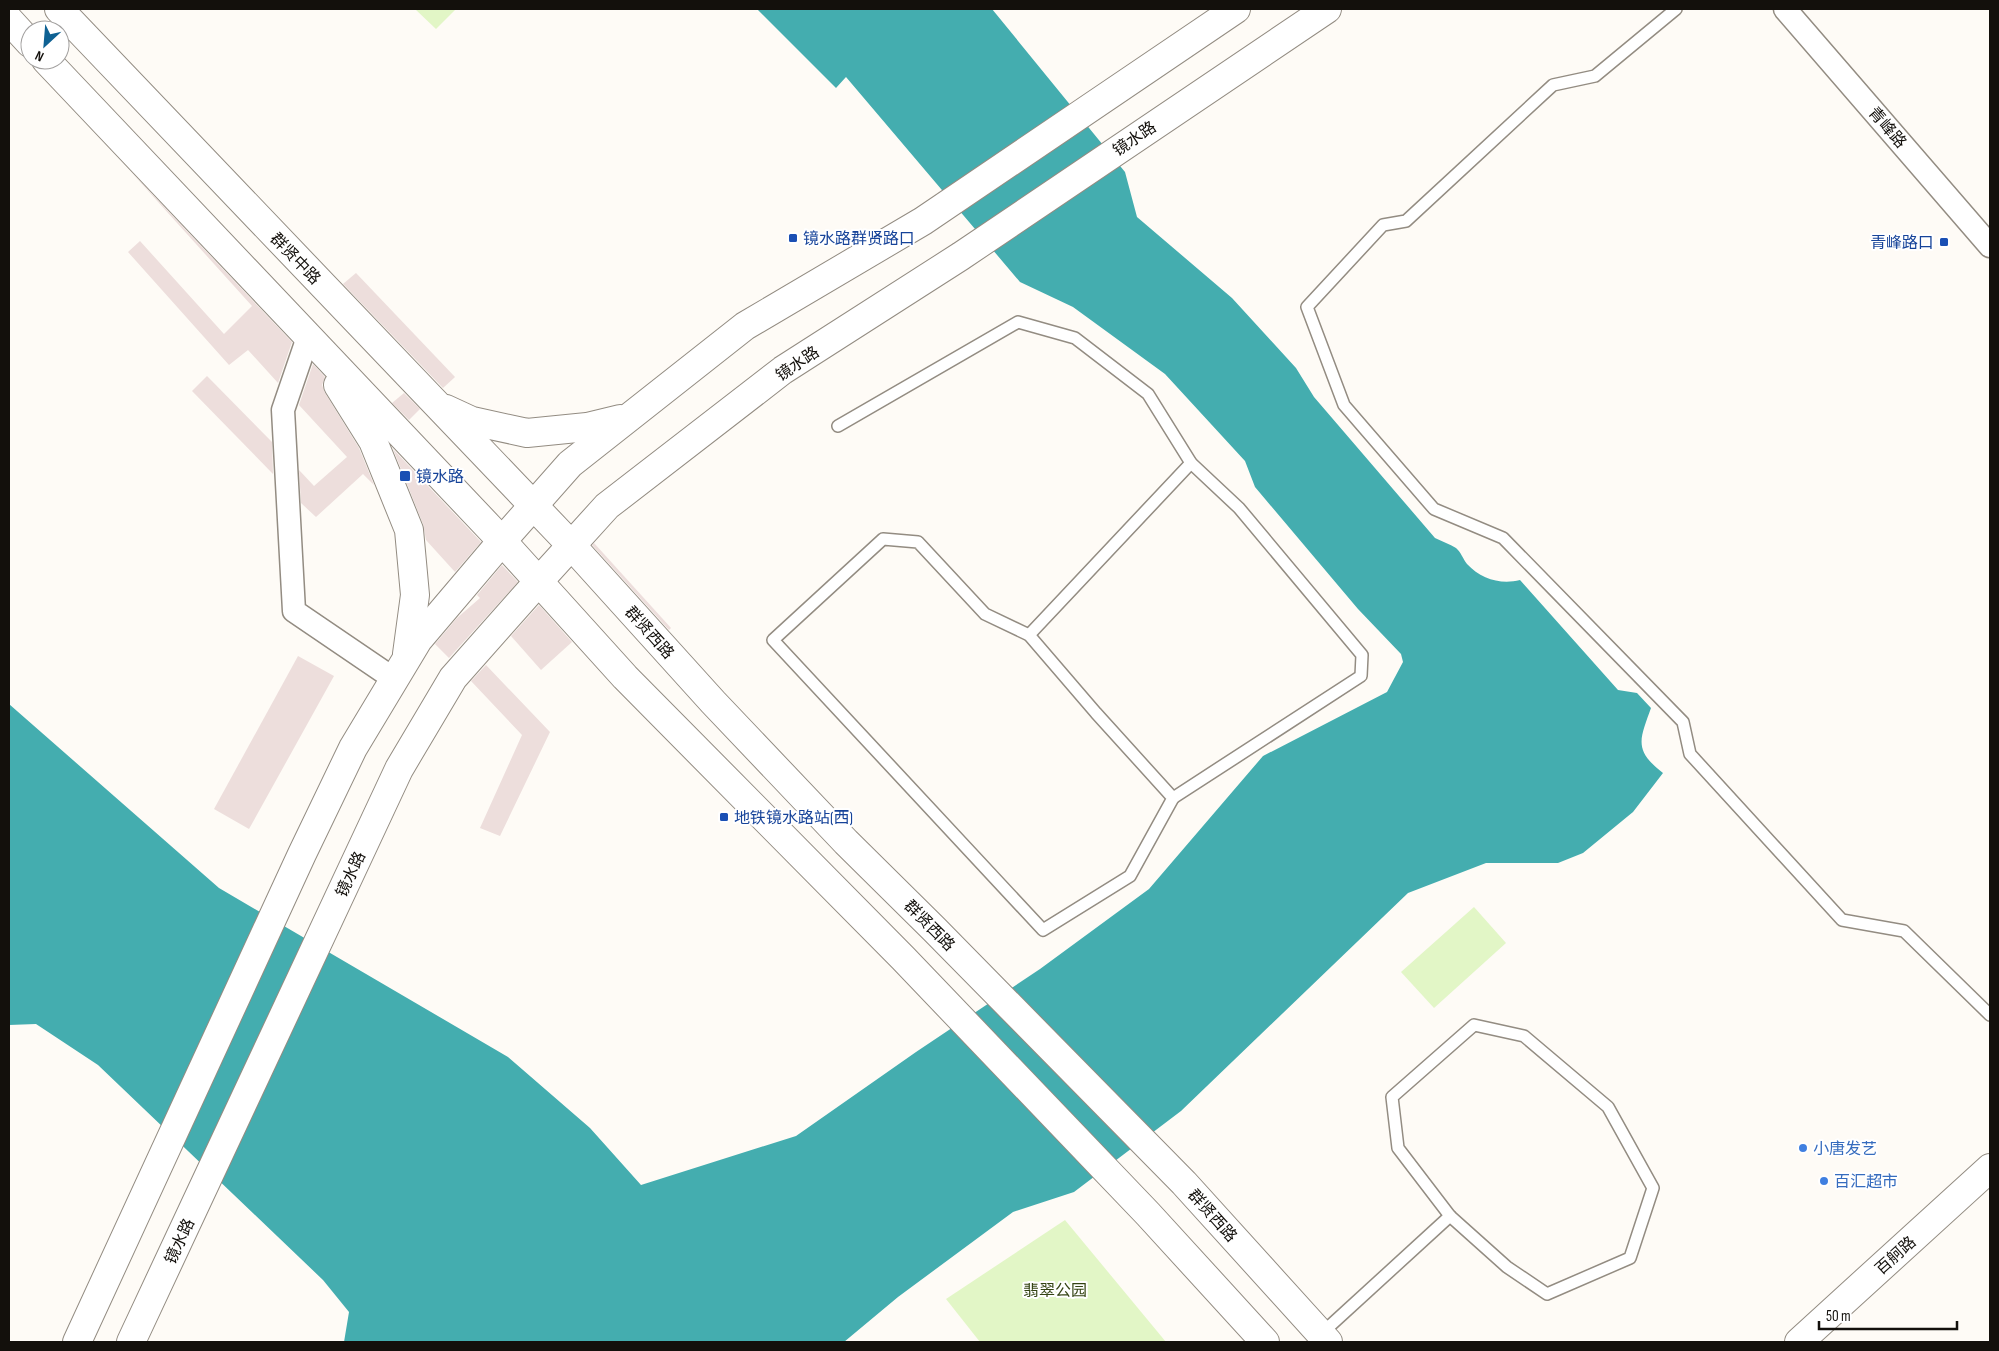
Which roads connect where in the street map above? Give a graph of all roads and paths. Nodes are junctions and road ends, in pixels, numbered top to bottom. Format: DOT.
graph roads {
  1 [pos="59,9"];
  2 [pos="1236,9"];
  3 [pos="1327,9"];
  4 [pos="1676,9"];
  5 [pos="1785,9"];
  6 [pos="9,20"];
  7 [pos="20,32"];
  8 [pos="55,70"];
  9 [pos="1990,246"];
  10 [pos="308,337"];
  11 [pos="435,404"];
  12 [pos="629,417"];
  13 [pos="838,426"];
  14 [pos="1191,462"];
  15 [pos="533,507"];
  16 [pos="502,540"];
  17 [pos="572,546"];
  18 [pos="539,581"];
  19 [pos="1029,635"];
  20 [pos="400,669"];
  21 [pos="1173,798"];
  22 [pos="1990,1015"];
  23 [pos="1990,1168"];
  24 [pos="1450,1216"];
  25 [pos="1324,1338"];
  26 [pos="77,1342"];
  27 [pos="131,1342"];
  28 [pos="1265,1342"];
  29 [pos="1799,1342"];
  1 -- 11 [label="main road, 群贤中路"];
  2 -- 12 [label="main road"];
  3 -- 17 [label="main road, 镜水路"];
  4 -- 22 [label="lane"];
  5 -- 9 [label="street, 青峰路"];
  6 -- 7 [label="main road"];
  8 -- 10 [label="main road"];
  10 -- 16 [label="main road"];
  10 -- 20 [label="main road"];
  10 -- 20 [label="street"];
  11 -- 12 [label="main road"];
  11 -- 15 [label="main road, 群贤中路"];
  12 -- 15 [label="main road"];
  13 -- 14 [label="lane"];
  14 -- 19 [label="lane"];
  14 -- 21 [label="lane"];
  15 -- 16 [label="main road"];
  15 -- 17 [label="main road, 群贤西路"];
  16 -- 18 [label="main road"];
  16 -- 20 [label="main road"];
  17 -- 18 [label="main road, 镜水路"];
  17 -- 25 [label="main road, 群贤西路"];
  18 -- 27 [label="main road, 镜水路"];
  18 -- 28 [label="main road"];
  19 -- 21 [label="lane"];
  19 -- 21 [label="lane"];
  20 -- 26 [label="main road"];
  23 -- 29 [label="main road, 百舸路"];
  24 -- 24 [label="lane"];
  24 -- 25 [label="lane"];
}
